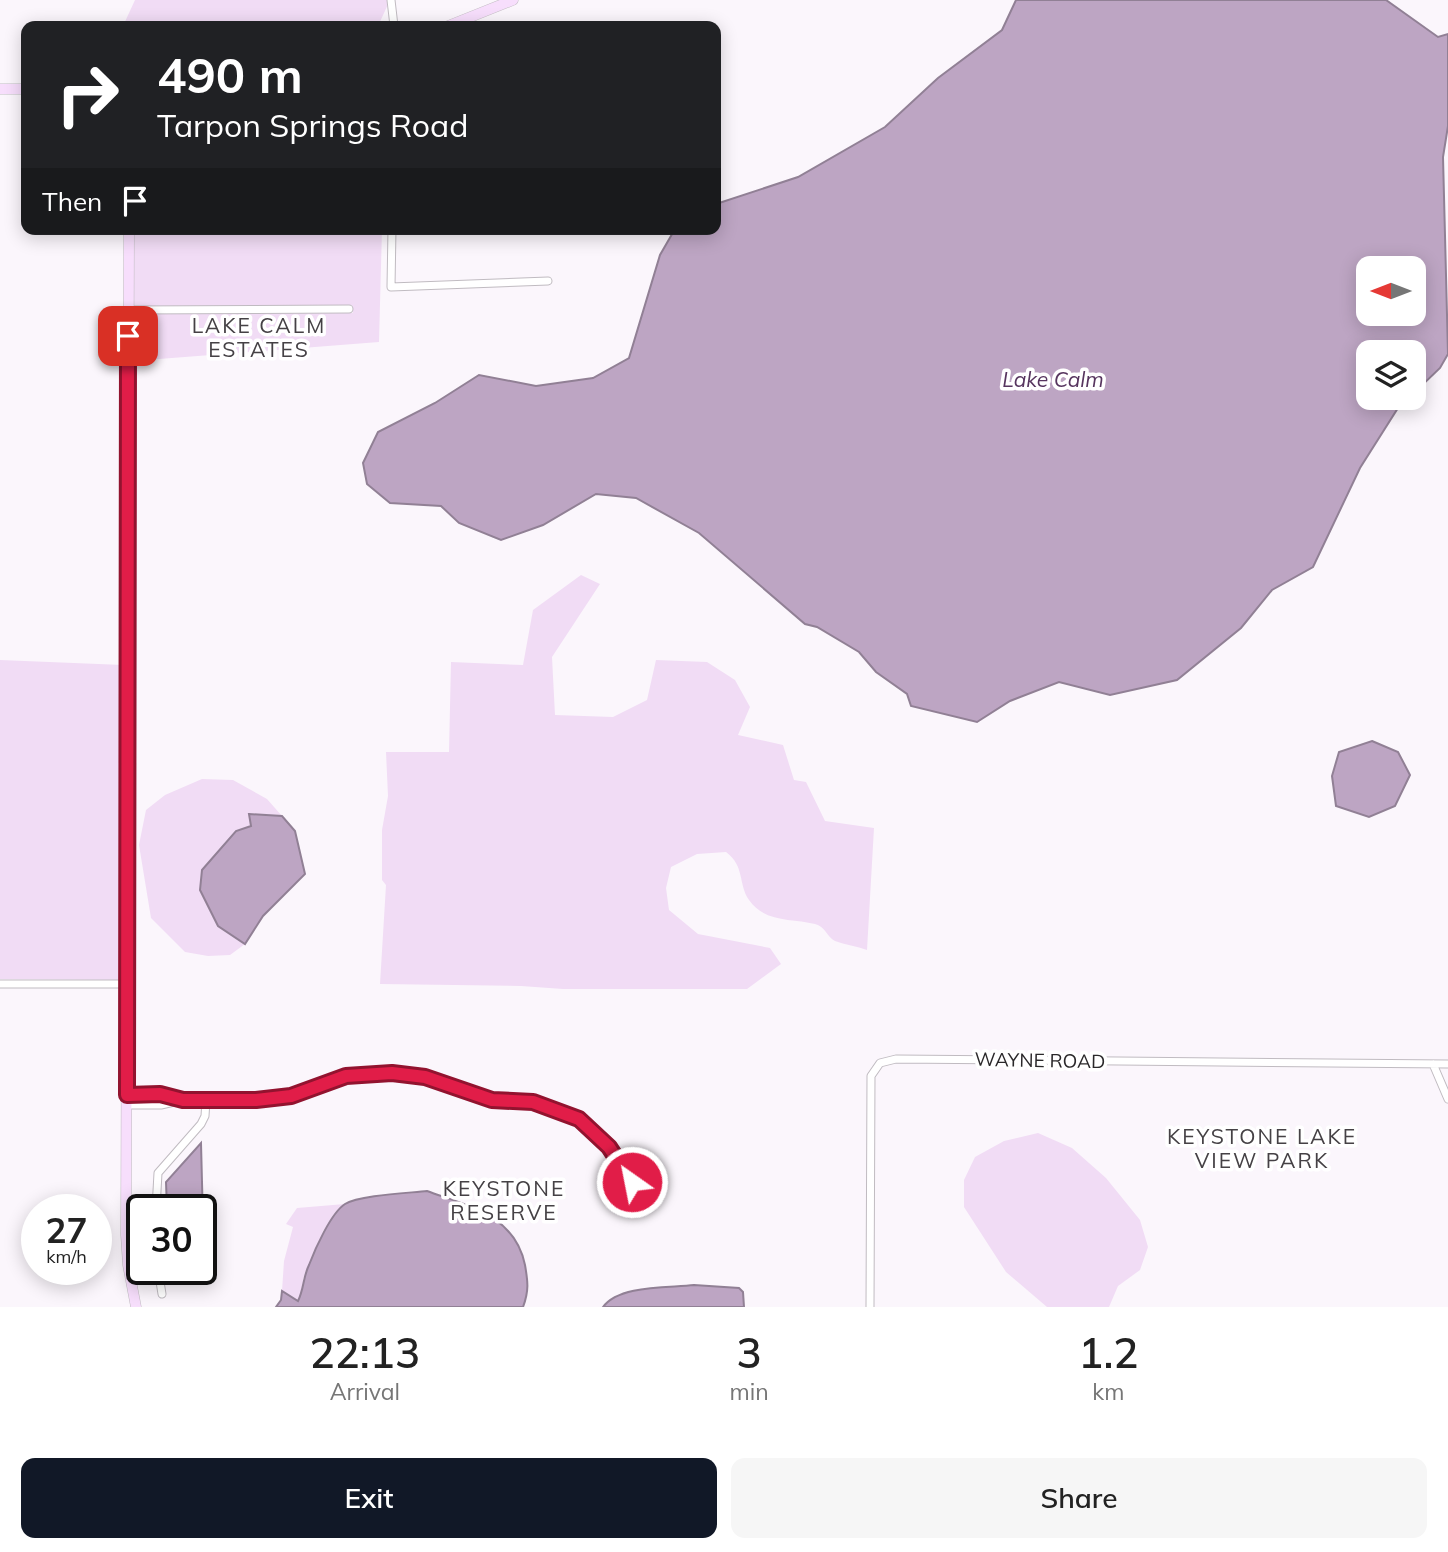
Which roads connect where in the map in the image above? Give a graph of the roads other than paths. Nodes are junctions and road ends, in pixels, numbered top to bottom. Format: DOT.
graph roads {
  1 [pos="391,0"];
  2 [pos="513,0"];
  3 [pos="393,21"];
  4 [pos="460,21"];
  5 [pos="0,89"];
  6 [pos="21,89"];
  7 [pos="129,235"];
  8 [pos="392,235"];
  9 [pos="548,281"];
  10 [pos="349,309"];
  11 [pos="128,310"];
  12 [pos="0,984"];
  13 [pos="127,984"];
  14 [pos="1433,1064"];
  15 [pos="1448,1064"];
  16 [pos="160,1094"];
  17 [pos="1448,1098"];
  18 [pos="127,1100"];
  19 [pos="183,1100"];
  20 [pos="206,1100"];
  21 [pos="161,1105"];
  22 [pos="157,1194"];
  23 [pos="642,1199"];
  24 [pos="161,1285"];
  25 [pos="162,1294"];
  26 [pos="136,1307"];
  27 [pos="870,1307"];
  1 -- 3 [label="street"];
  2 -- 4 [label="main road"];
  5 -- 6 [label="main road"];
  7 -- 11 [label="main road"];
  8 -- 9 [label="street"];
  10 -- 11 [label="street"];
  11 -- 13 [label="main road"];
  12 -- 13 [label="street"];
  13 -- 18 [label="main road"];
  14 -- 15 [label="street, WAYNE ROAD"];
  14 -- 17 [label="street"];
  14 -- 27 [label="street, WAYNE ROAD"];
  16 -- 18 [label="street"];
  16 -- 19 [label="street"];
  16 -- 21 [label="street"];
  18 -- 21 [label="street"];
  18 -- 26 [label="main road"];
  19 -- 20 [label="street"];
  19 -- 21 [label="street"];
  20 -- 22 [label="street"];
  20 -- 23 [label="street"];
  24 -- 25 [label="street"];
}
